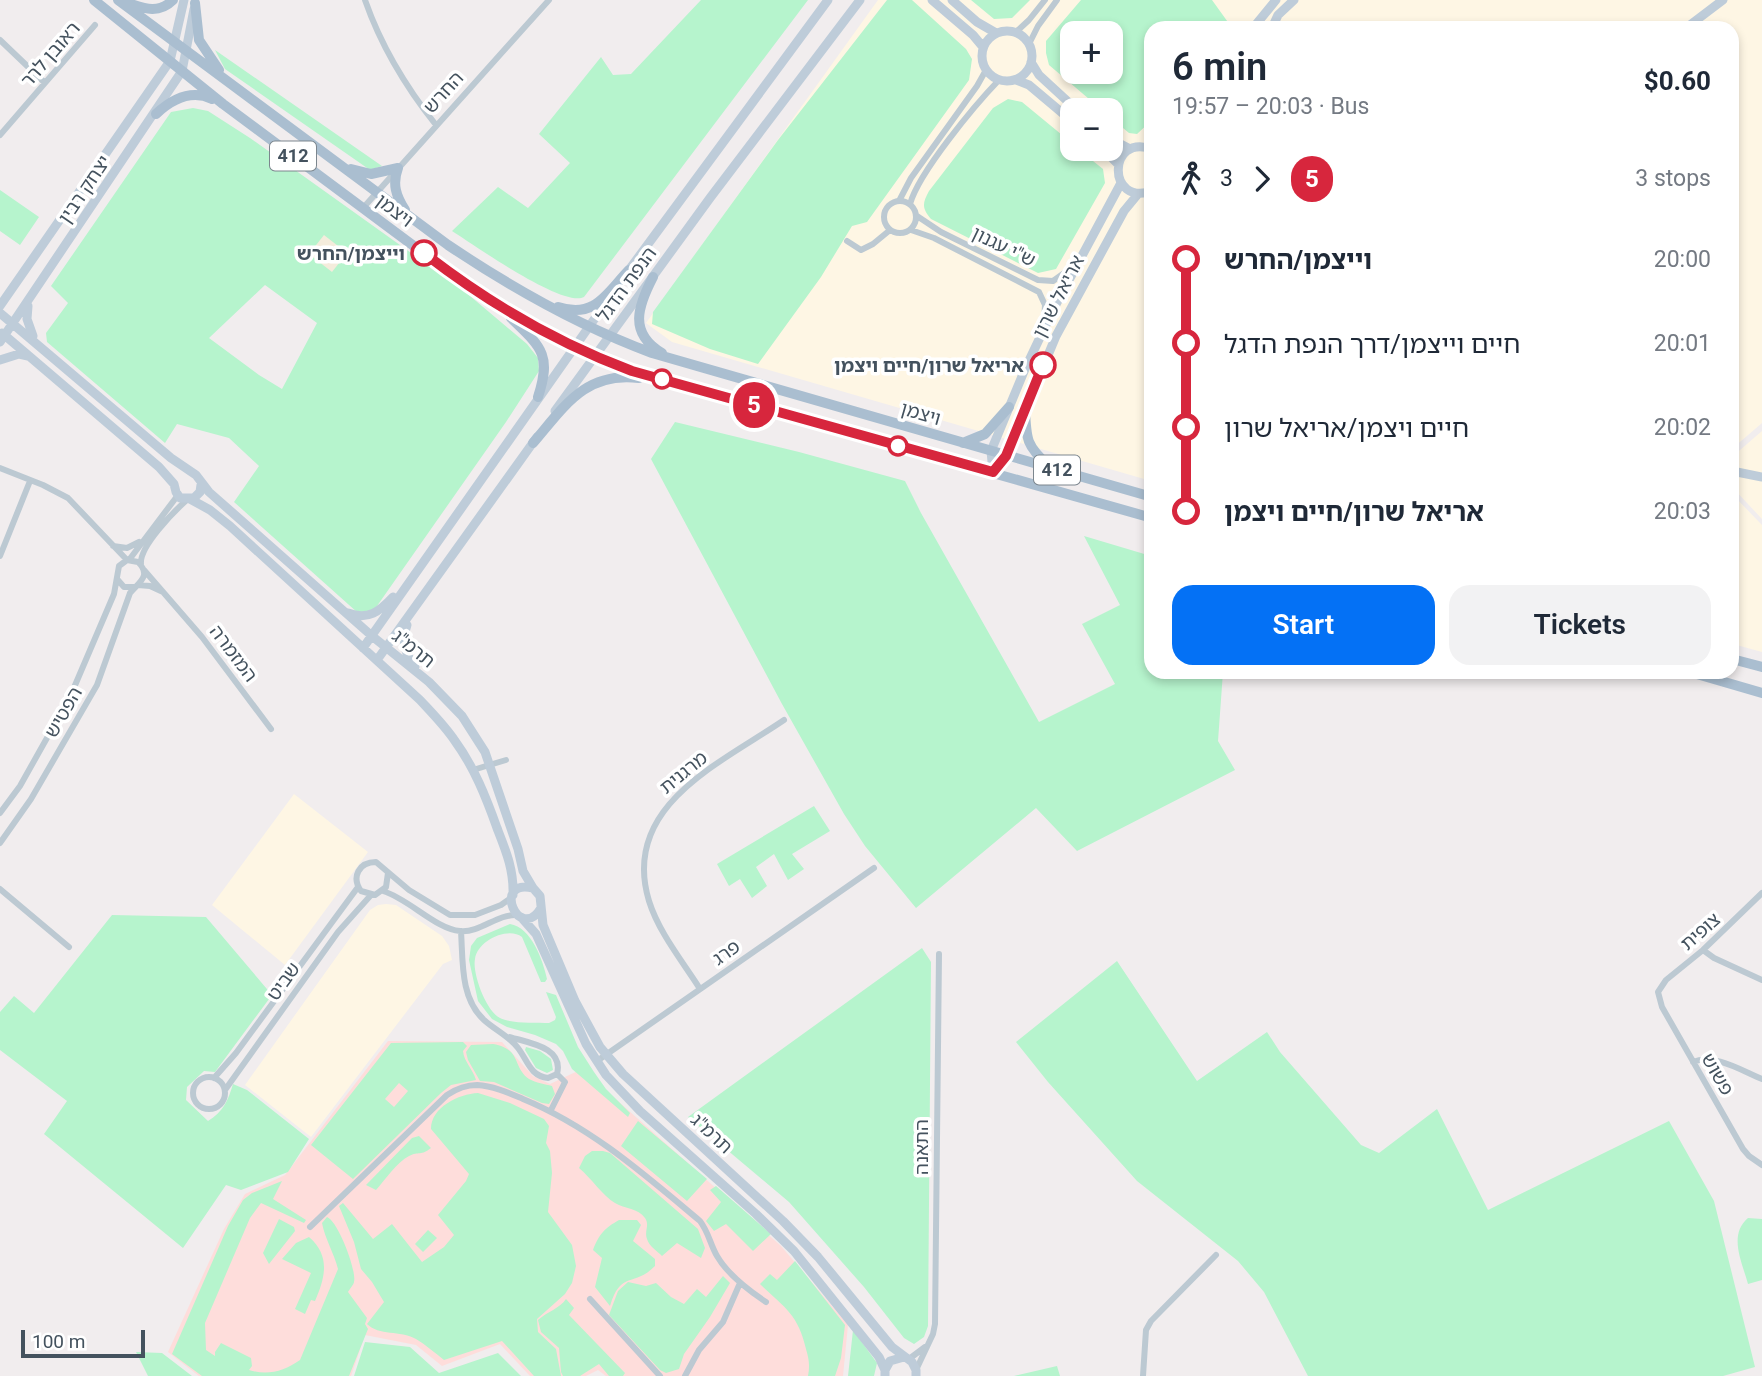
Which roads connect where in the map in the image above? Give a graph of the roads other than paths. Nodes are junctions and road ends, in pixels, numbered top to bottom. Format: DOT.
graph roads {
  1 [pos="94,0"];
  2 [pos="119,0"];
  3 [pos="173,0"];
  4 [pos="365,0"];
  5 [pos="549,0"];
  6 [pos="828,0"];
  7 [pos="932,0"];
  8 [pos="952,0"];
  9 [pos="1045,0"];
  10 [pos="1057,0"];
  11 [pos="1276,0"];
  12 [pos="1294,0"];
  13 [pos="1723,0"];
  14 [pos="191,1"];
  15 [pos="859,2"];
  16 [pos="1259,21"];
  17 [pos="1275,21"];
  18 [pos="1695,21"];
  19 [pos="95,25"];
  20 [pos="1016,32"];
  21 [pos="996,33"];
  22 [pos="0,40"];
  23 [pos="175,43"];
  24 [pos="1029,44"];
  25 [pos="983,47"];
  26 [pos="186,51"];
  27 [pos="170,61"];
  28 [pos="1031,62"];
  29 [pos="986,70"];
  30 [pos="182,71"];
  31 [pos="999,80"];
  32 [pos="1016,80"];
  33 [pos="46,83"];
  34 [pos="231,84"];
  35 [pos="1063,98"];
  36 [pos="223,104"];
  37 [pos="1060,111"];
  38 [pos="156,114"];
  39 [pos="436,125"];
  40 [pos="0,135"];
  41 [pos="1123,145"];
  42 [pos="1144,148"];
  43 [pos="1130,149"];
  44 [pos="1115,161"];
  45 [pos="338,163"];
  46 [pos="1118,164"];
  47 [pos="398,168"];
  48 [pos="1121,183"];
  49 [pos="377,192"];
  50 [pos="1144,193"];
  51 [pos="1138,194"];
  52 [pos="899,201"];
  53 [pos="910,204"];
  54 [pos="363,208"];
  55 [pos="409,216"];
  56 [pos="916,216"];
  57 [pos="890,230"];
  58 [pos="911,230"];
  59 [pos="847,241"];
  60 [pos="1078,262"];
  61 [pos="629,270"];
  62 [pos="653,277"];
  63 [pos="19,280"];
  64 [pos="0,295"];
  65 [pos="31,299"];
  66 [pos="538,300"];
  67 [pos="496,303"];
  68 [pos="0,306"];
  69 [pos="0,313"];
  70 [pos="13,323"];
  71 [pos="587,327"];
  72 [pos="1043,329"];
  73 [pos="1,336"];
  74 [pos="609,337"];
  75 [pos="573,347"];
  76 [pos="46,350"];
  77 [pos="594,357"];
  78 [pos="33,358"];
  79 [pos="671,359"];
  80 [pos="0,360"];
  81 [pos="669,381"];
  82 [pos="538,397"];
  83 [pos="1009,407"];
  84 [pos="1025,408"];
  85 [pos="533,443"];
  86 [pos="963,443"];
  87 [pos="991,451"];
  88 [pos="1006,456"];
  89 [pos="0,468"];
  90 [pos="1053,469"];
  91 [pos="190,472"];
  92 [pos="993,472"];
  93 [pos="1739,472"];
  94 [pos="1762,477"];
  95 [pos="30,481"];
  96 [pos="174,484"];
  97 [pos="201,485"];
  98 [pos="178,495"];
  99 [pos="1144,495"];
  100 [pos="189,499"];
  101 [pos="1144,516"];
  102 [pos="141,541"];
  103 [pos="111,545"];
  104 [pos="0,556"];
  105 [pos="128,560"];
  106 [pos="142,567"];
  107 [pos="416,572"];
  108 [pos="117,579"];
  109 [pos="136,586"];
  110 [pos="170,598"];
  111 [pos="346,612"];
  112 [pos="412,612"];
  113 [pos="372,636"];
  114 [pos="363,648"];
  115 [pos="386,648"];
  116 [pos="377,660"];
  117 [pos="1739,661"];
  118 [pos="1762,667"];
  119 [pos="422,677"];
  120 [pos="1714,679"];
  121 [pos="1761,693"];
  122 [pos="784,720"];
  123 [pos="271,729"];
  124 [pos="506,760"];
  125 [pos="490,766"];
  126 [pos="473,770"];
  127 [pos="0,813"];
  128 [pos="0,843"];
  129 [pos="874,869"];
  130 [pos="388,873"];
  131 [pos="358,887"];
  132 [pos="533,888"];
  133 [pos="1,889"];
  134 [pos="383,891"];
  135 [pos="1762,894"];
  136 [pos="371,895"];
  137 [pos="512,897"];
  138 [pos="541,906"];
  139 [pos="519,916"];
  140 [pos="461,931"];
  141 [pos="69,947"];
  142 [pos="1703,950"];
  143 [pos="939,954"];
  144 [pos="1762,980"];
  145 [pos="700,989"];
  146 [pos="1658,992"];
  147 [pos="507,1036"];
  148 [pos="606,1055"];
  149 [pos="597,1062"];
  150 [pos="1693,1062"];
  151 [pos="557,1073"];
  152 [pos="214,1078"];
  153 [pos="1762,1079"];
  154 [pos="225,1090"];
  155 [pos="551,1111"];
  156 [pos="1762,1165"];
  157 [pos="310,1227"];
  158 [pos="1216,1255"];
  159 [pos="740,1283"];
  160 [pos="590,1299"];
  161 [pos="765,1303"];
  162 [pos="931,1340"];
  163 [pos="906,1358"];
  164 [pos="916,1373"];
  165 [pos="885,1374"];
  166 [pos="660,1376"];
  167 [pos="685,1376"];
  168 [pos="1143,1376"];
  1 -- 27 [label="main road, ויצמן / 412"];
  2 -- 3 [label="main road"];
  2 -- 23 [label="main road, ויצמן / 412"];
  4 -- 39 [label="street"];
  5 -- 39 [label="street, החרש"];
  6 -- 61 [label="street, הנפת הדגל"];
  7 -- 25 [label="street"];
  8 -- 21 [label="street"];
  9 -- 20 [label="street"];
  10 -- 24 [label="street"];
  11 -- 16 [label="street"];
  12 -- 17 [label="street"];
  13 -- 18 [label="street"];
  14 -- 23 [label="street, יצחק רבין"];
  14 -- 26 [label="street, יצחק רבין"];
  14 -- 34 [label="main road"];
  15 -- 62 [label="street, הנפת הדגל"];
  19 -- 33 [label="street, ראובן לרר"];
  20 -- 21 [label="street"];
  20 -- 24 [label="street"];
  21 -- 25 [label="street"];
  22 -- 33 [label="street"];
  23 -- 26 [label="main road, ויצמן / 412"];
  23 -- 27 [label="street, יצחק רבין"];
  24 -- 28 [label="street"];
  25 -- 29 [label="street"];
  26 -- 30 [label="street, יצחק רבין"];
  26 -- 34 [label="main road, ויצמן / 412"];
  27 -- 30 [label="main road, ויצמן / 412"];
  27 -- 63 [label="street, יצחק רבין"];
  28 -- 32 [label="street"];
  28 -- 35 [label="street"];
  29 -- 31 [label="street"];
  29 -- 52 [label="street"];
  30 -- 36 [label="main road, ויצמן / 412"];
  30 -- 38 [label="street, יצחק רבין"];
  31 -- 32 [label="street"];
  31 -- 53 [label="street"];
  32 -- 37 [label="street"];
  33 -- 40 [label="street, ראובן לרר"];
  34 -- 45 [label="main road, ויצמן / 412"];
  36 -- 38 [label="main road"];
  36 -- 54 [label="main road, ויצמן / 412"];
  38 -- 65 [label="street, יצחק רבין"];
  39 -- 47 [label="street, החרש"];
  41 -- 43 [label="street"];
  42 -- 43 [label="street"];
  43 -- 46 [label="street"];
  44 -- 46 [label="street"];
  45 -- 47 [label="main road"];
  45 -- 49 [label="main road, ויצמן / 412"];
  46 -- 48 [label="street"];
  47 -- 49 [label="street, החרש"];
  47 -- 55 [label="main road"];
  48 -- 51 [label="street"];
  48 -- 60 [label="street, אריאל שרון"];
  49 -- 54 [label="street, החרש"];
  49 -- 55 [label="main road, ויצמן / 412"];
  50 -- 51 [label="street"];
  51 -- 84 [label="street, אריאל שרון"];
  52 -- 53 [label="street"];
  52 -- 57 [label="street"];
  53 -- 56 [label="street"];
  54 -- 67 [label="main road, ויצמן / 412"];
  55 -- 66 [label="main road, ויצמן / 412"];
  56 -- 58 [label="street"];
  56 -- 60 [label="street, ש\"י עגנון"];
  57 -- 58 [label="street"];
  57 -- 59 [label="street"];
  58 -- 72 [label="street, ש\"י עגנון"];
  60 -- 72 [label="street, אריאל שרון"];
  61 -- 66 [label="main road"];
  61 -- 71 [label="street, הנפת הדגל"];
  62 -- 74 [label="street, הנפת הדגל"];
  62 -- 79 [label="main road"];
  63 -- 64 [label="street"];
  63 -- 68 [label="street, יצחק רבין"];
  65 -- 70 [label="street, יצחק רבין"];
  65 -- 76 [label="street"];
  66 -- 71 [label="main road, ויצמן / 412"];
  67 -- 75 [label="main road, ויצמן / 412"];
  67 -- 82 [label="main road"];
  69 -- 70 [label="street"];
  70 -- 73 [label="street, יצחק רבין"];
  70 -- 76 [label="street"];
  71 -- 74 [label="main road, ויצמן / 412"];
  71 -- 75 [label="street, הנפת הדגל"];
  72 -- 83 [label="street, אריאל שרון"];
  73 -- 78 [label="street"];
  74 -- 77 [label="street, הנפת הדגל"];
  74 -- 79 [label="main road, ויצמן / 412"];
  75 -- 77 [label="main road, ויצמן / 412"];
  75 -- 82 [label="street, הנפת הדגל"];
  76 -- 91 [label="street"];
  77 -- 81 [label="main road, ויצמן / 412"];
  77 -- 85 [label="street, הנפת הדגל"];
  78 -- 80 [label="street"];
  78 -- 96 [label="street"];
  79 -- 86 [label="main road, ויצמן / 412"];
  81 -- 85 [label="main road"];
  81 -- 92 [label="main road, ויצמן / 412"];
  82 -- 107 [label="street, הנפת הדגל"];
  83 -- 86 [label="main road"];
  83 -- 87 [label="street, אריאל שרון"];
  84 -- 88 [label="street, אריאל שרון"];
  84 -- 90 [label="main road"];
  85 -- 112 [label="street, הנפת הדגל"];
  86 -- 87 [label="main road, ויצמן / 412"];
  87 -- 88 [label="main road, ויצמן / 412"];
  87 -- 92 [label="street, אריאל שרון"];
  88 -- 90 [label="main road, ויצמן / 412"];
  88 -- 92 [label="street, אריאל שרון"];
  89 -- 95 [label="street"];
  90 -- 99 [label="main road, ויצמן / 412"];
  91 -- 96 [label="street"];
  91 -- 97 [label="street"];
  92 -- 101 [label="main road, ויצמן / 412"];
  93 -- 94 [label="street"];
  95 -- 103 [label="street"];
  95 -- 104 [label="street"];
  96 -- 98 [label="street"];
  97 -- 100 [label="street"];
  97 -- 111 [label="street, תרמ\"ג"];
  98 -- 100 [label="street"];
  98 -- 102 [label="street"];
  100 -- 106 [label="street"];
  100 -- 114 [label="street, תרמ\"ג"];
  102 -- 103 [label="street"];
  102 -- 105 [label="street"];
  103 -- 105 [label="street"];
  105 -- 106 [label="street"];
  105 -- 108 [label="street"];
  106 -- 109 [label="street"];
  106 -- 110 [label="street, המזמרה"];
  107 -- 111 [label="street"];
  107 -- 113 [label="street, הנפת הדגל"];
  108 -- 109 [label="street"];
  108 -- 127 [label="street, הפטיש"];
  109 -- 110 [label="street"];
  109 -- 128 [label="street, הפטיש"];
  110 -- 123 [label="street, המזמרה"];
  111 -- 113 [label="street, תרמ\"ג"];
  112 -- 115 [label="street, הנפת הדגל"];
  112 -- 119 [label="street"];
  113 -- 114 [label="street, הנפת הדגל"];
  113 -- 115 [label="street, תרמ\"ג"];
  114 -- 116 [label="street, תרמ\"ג"];
  115 -- 116 [label="street, הנפת הדגל"];
  115 -- 119 [label="street, תרמ\"ג"];
  116 -- 126 [label="street, תרמ\"ג"];
  117 -- 118 [label="main road"];
  119 -- 125 [label="street, תרמ\"ג"];
  120 -- 121 [label="main road"];
  122 -- 145 [label="street, מרגנית"];
  124 -- 125 [label="street"];
  125 -- 126 [label="street"];
  125 -- 132 [label="street, תרמ\"ג"];
  126 -- 137 [label="street, תרמ\"ג"];
  129 -- 145 [label="street, פרג"];
  130 -- 131 [label="street"];
  130 -- 134 [label="street"];
  130 -- 137 [label="street"];
  131 -- 136 [label="street"];
  131 -- 152 [label="street, שביט"];
  132 -- 137 [label="street"];
  132 -- 138 [label="street"];
  133 -- 141 [label="street"];
  134 -- 136 [label="street"];
  134 -- 140 [label="street"];
  135 -- 142 [label="street, צופית"];
  136 -- 154 [label="street, שביט"];
  137 -- 139 [label="street"];
  138 -- 139 [label="street"];
  138 -- 148 [label="street, תרמ\"ג"];
  139 -- 140 [label="street"];
  139 -- 149 [label="street, תרמ\"ג"];
  140 -- 147 [label="street"];
  142 -- 144 [label="street"];
  142 -- 146 [label="street, צופית"];
  143 -- 162 [label="street, התאנה"];
  145 -- 148 [label="street, פרג"];
  146 -- 150 [label="street, פשוש"];
  147 -- 151 [label="street"];
  147 -- 151 [label="street"];
  148 -- 149 [label="street, פרג"];
  148 -- 163 [label="street, תרמ\"ג"];
  149 -- 165 [label="street, תרמ\"ג"];
  150 -- 153 [label="street"];
  150 -- 156 [label="street, פשוש"];
  151 -- 155 [label="street"];
  152 -- 154 [label="street"];
  152 -- 154 [label="street"];
  155 -- 157 [label="street"];
  155 -- 159 [label="street"];
  158 -- 168 [label="street"];
  159 -- 161 [label="street"];
  159 -- 167 [label="street"];
  160 -- 166 [label="street"];
  162 -- 163 [label="street"];
  162 -- 164 [label="street, התאנה"];
  163 -- 164 [label="street, תרמ\"ג"];
  163 -- 165 [label="street"];
}
